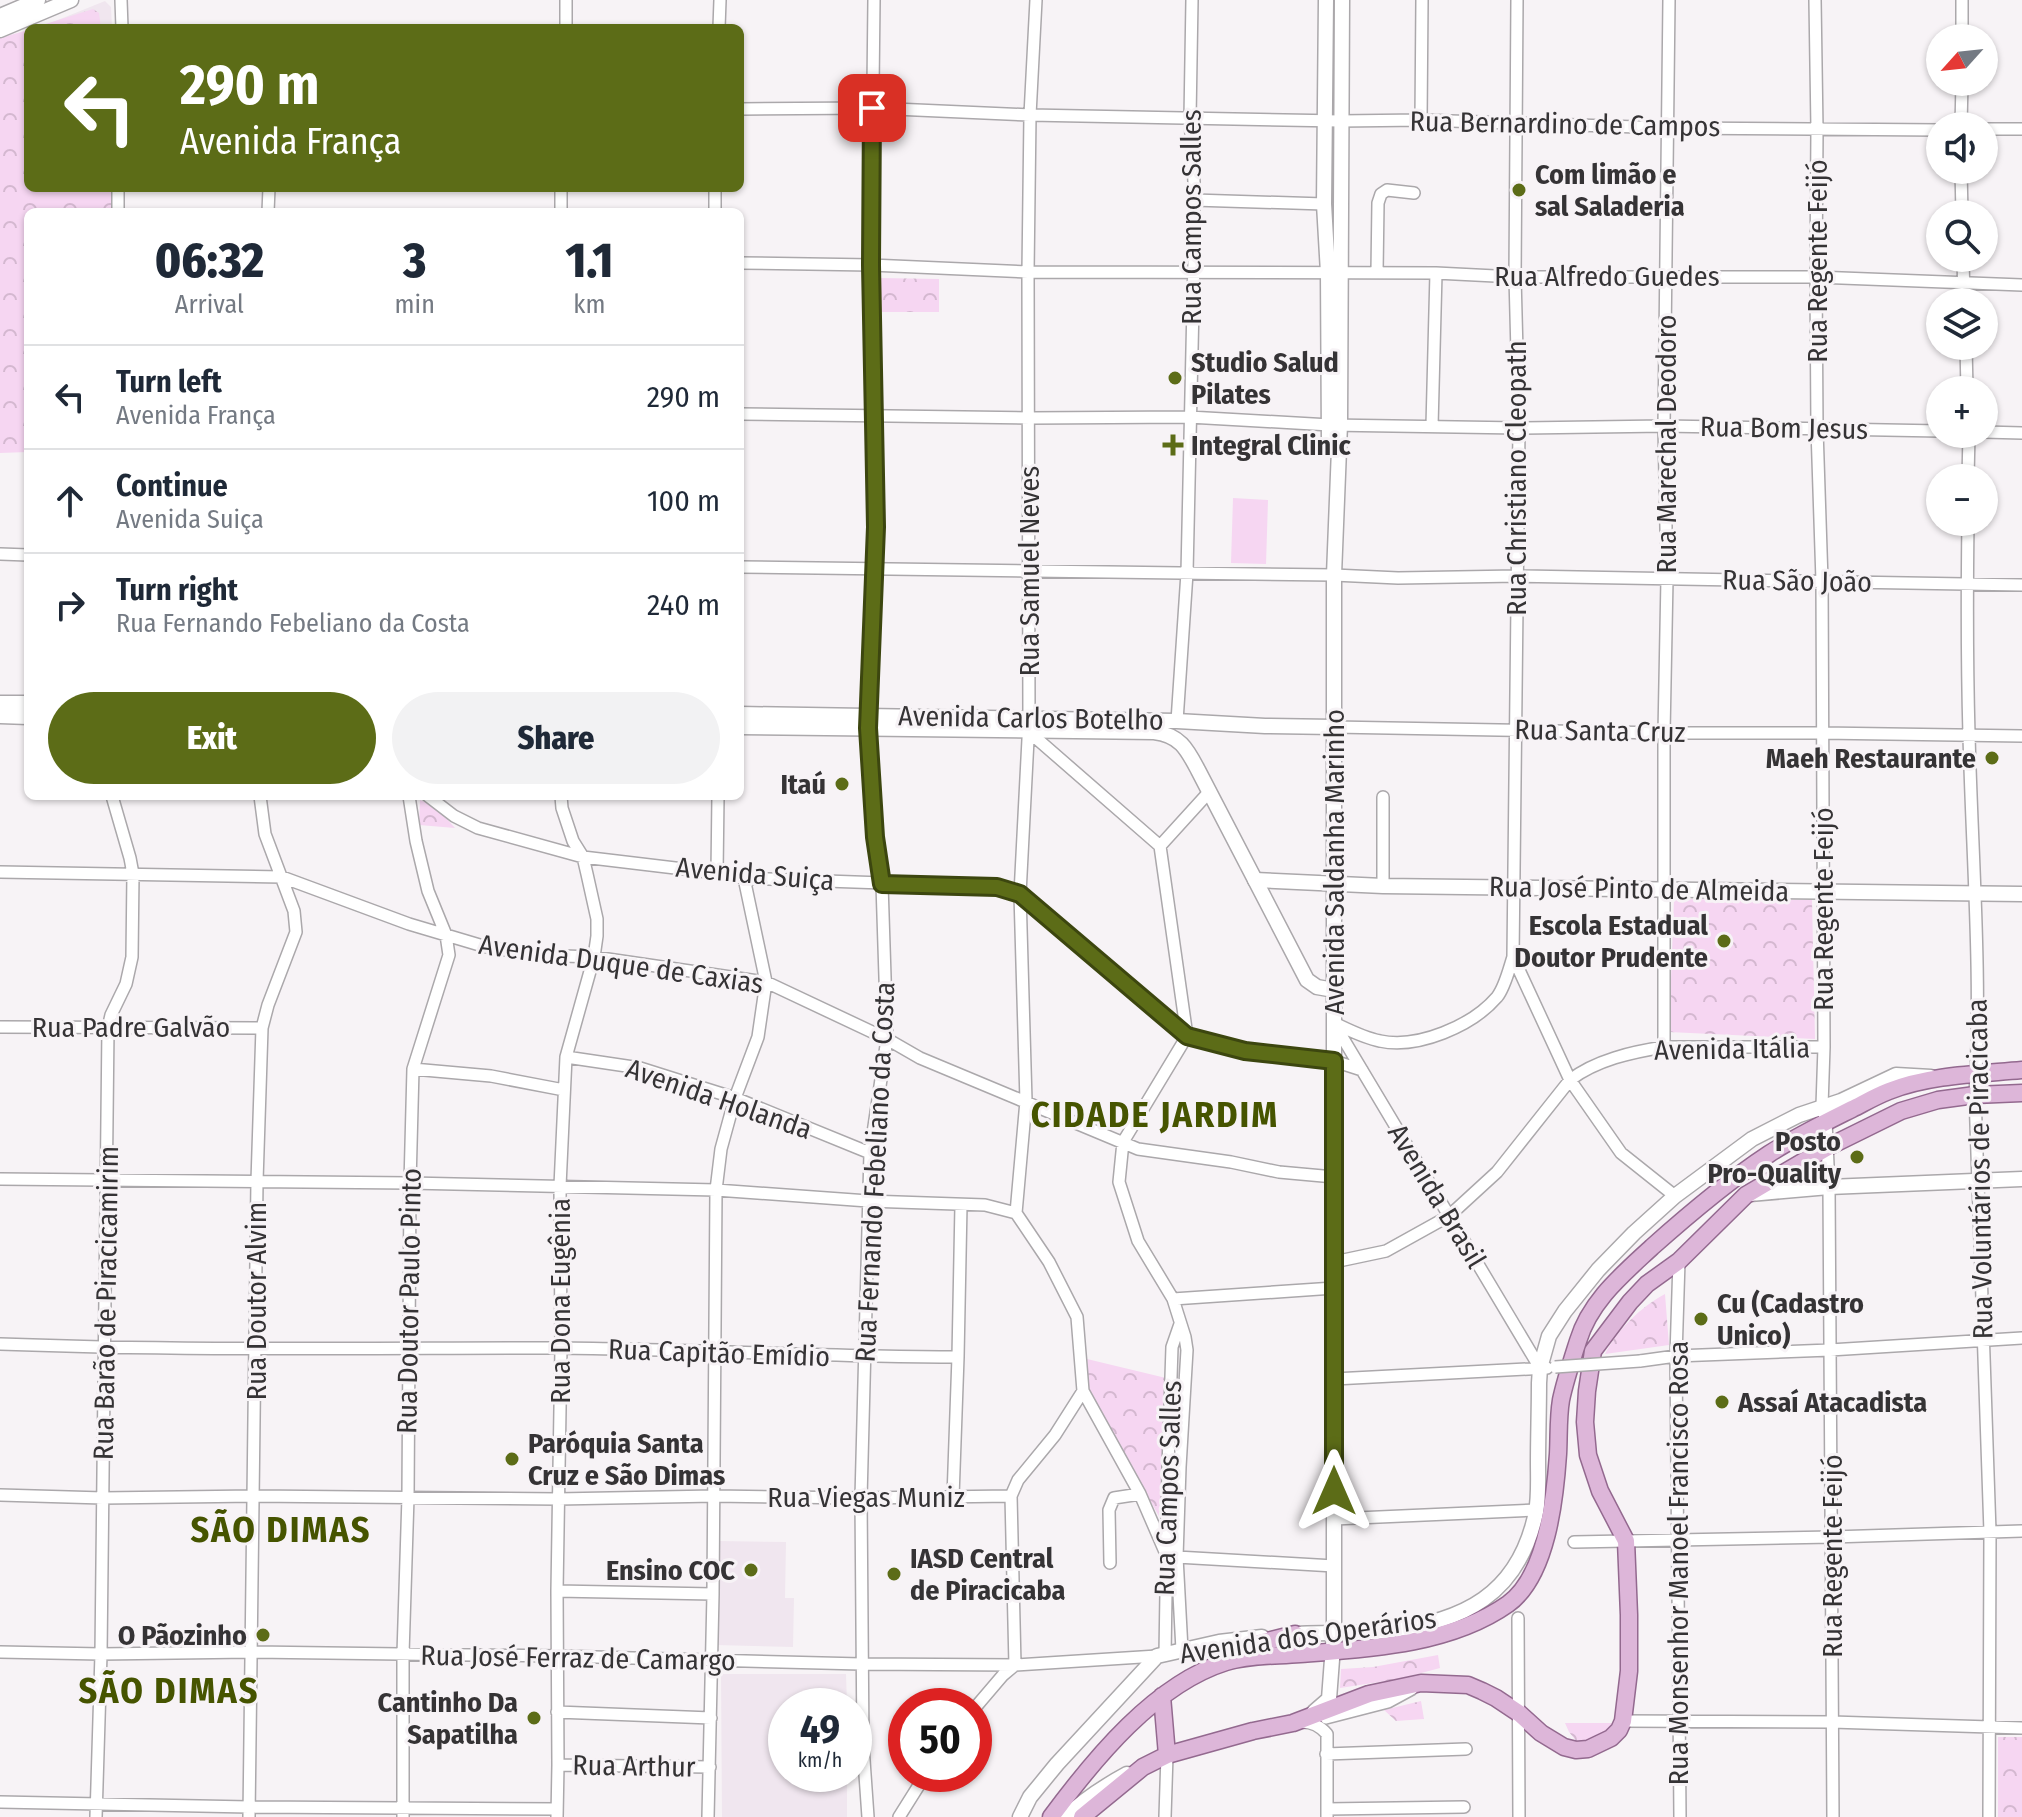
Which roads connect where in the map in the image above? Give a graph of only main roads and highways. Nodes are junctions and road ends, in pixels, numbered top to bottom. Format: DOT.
graph roads {
  1 [pos="38,0"];
  2 [pos="71,0"];
  3 [pos="1326,0"];
  4 [pos="1342,0"];
  5 [pos="0,16"];
  6 [pos="0,30"];
  7 [pos="1333,120"];
  8 [pos="1334,273"];
  9 [pos="0,703"];
  10 [pos="24,703"];
  11 [pos="744,714"];
  12 [pos="0,716"];
  13 [pos="24,717"];
  14 [pos="868,722"];
  15 [pos="1184,722"];
  16 [pos="1028,725"];
  17 [pos="744,727"];
  18 [pos="1334,727"];
  19 [pos="1154,732"];
  20 [pos="1182,744"];
  21 [pos="1255,880"];
  22 [pos="1334,883"];
  23 [pos="2022,894"];
  24 [pos="1334,990"];
  25 [pos="2022,1070"];
  26 [pos="2022,1093"];
  27 [pos="1824,1114"];
  28 [pos="2022,1179"];
  29 [pos="1746,1195"];
  30 [pos="1334,1633"];
  31 [pos="1295,1634"];
  32 [pos="1334,1652"];
  33 [pos="1192,1676"];
  34 [pos="1162,1696"];
  35 [pos="1305,1720"];
  36 [pos="1167,1755"];
  37 [pos="1143,1767"];
  38 [pos="1020,1817"];
  39 [pos="1051,1817"];
  40 [pos="1066,1817"];
  41 [pos="1082,1817"];
  1 -- 5 [label="main road"];
  2 -- 6 [label="main road"];
  3 -- 7 [label="main road, Avenida Saldanha Marinho"];
  4 -- 7 [label="main road, Avenida Saldanha Marinho"];
  7 -- 8 [label="main road, Avenida Saldanha Marinho"];
  7 -- 8 [label="main road, Avenida Saldanha Marinho"];
  8 -- 18 [label="main road, Avenida Saldanha Marinho"];
  9 -- 10 [label="main road"];
  11 -- 14 [label="main road, Avenida Carlos Botelho"];
  12 -- 13 [label="main road"];
  14 -- 16 [label="main road, Avenida Carlos Botelho"];
  14 -- 17 [label="main road, Avenida Carlos Botelho"];
  15 -- 16 [label="main road, Avenida Carlos Botelho"];
  15 -- 18 [label="main road, Rua Santa Cruz"];
  15 -- 19 [label="main road"];
  15 -- 20 [label="main road"];
  16 -- 19 [label="main road, Avenida Carlos Botelho"];
  18 -- 22 [label="main road, Avenida Saldanha Marinho"];
  19 -- 20 [label="main road"];
  20 -- 21 [label="main road"];
  21 -- 22 [label="main road, Rua José Pinto de Almeida"];
  21 -- 24 [label="main road"];
  22 -- 23 [label="main road, Rua José Pinto de Almeida"];
  22 -- 24 [label="main road, Avenida Saldanha Marinho"];
  24 -- 30 [label="main road, Avenida Saldanha Marinho"];
  25 -- 27 [label="main road"];
  26 -- 29 [label="main road"];
  27 -- 30 [label="main road, Avenida dos Operários"];
  27 -- 32 [label="main road"];
  28 -- 29 [label="main road"];
  29 -- 35 [label="main road"];
  30 -- 31 [label="main road, Avenida dos Operários"];
  30 -- 32 [label="main road, Avenida Saldanha Marinho"];
  31 -- 33 [label="main road"];
  31 -- 38 [label="main road, Avenida dos Operários"];
  32 -- 33 [label="main road"];
  32 -- 35 [label="main road, Avenida Saldanha Marinho"];
  33 -- 34 [label="main road"];
  34 -- 36 [label="main road"];
  34 -- 39 [label="main road"];
  35 -- 36 [label="main road"];
  36 -- 37 [label="main road"];
  37 -- 40 [label="main road"];
  37 -- 41 [label="main road"];
}
